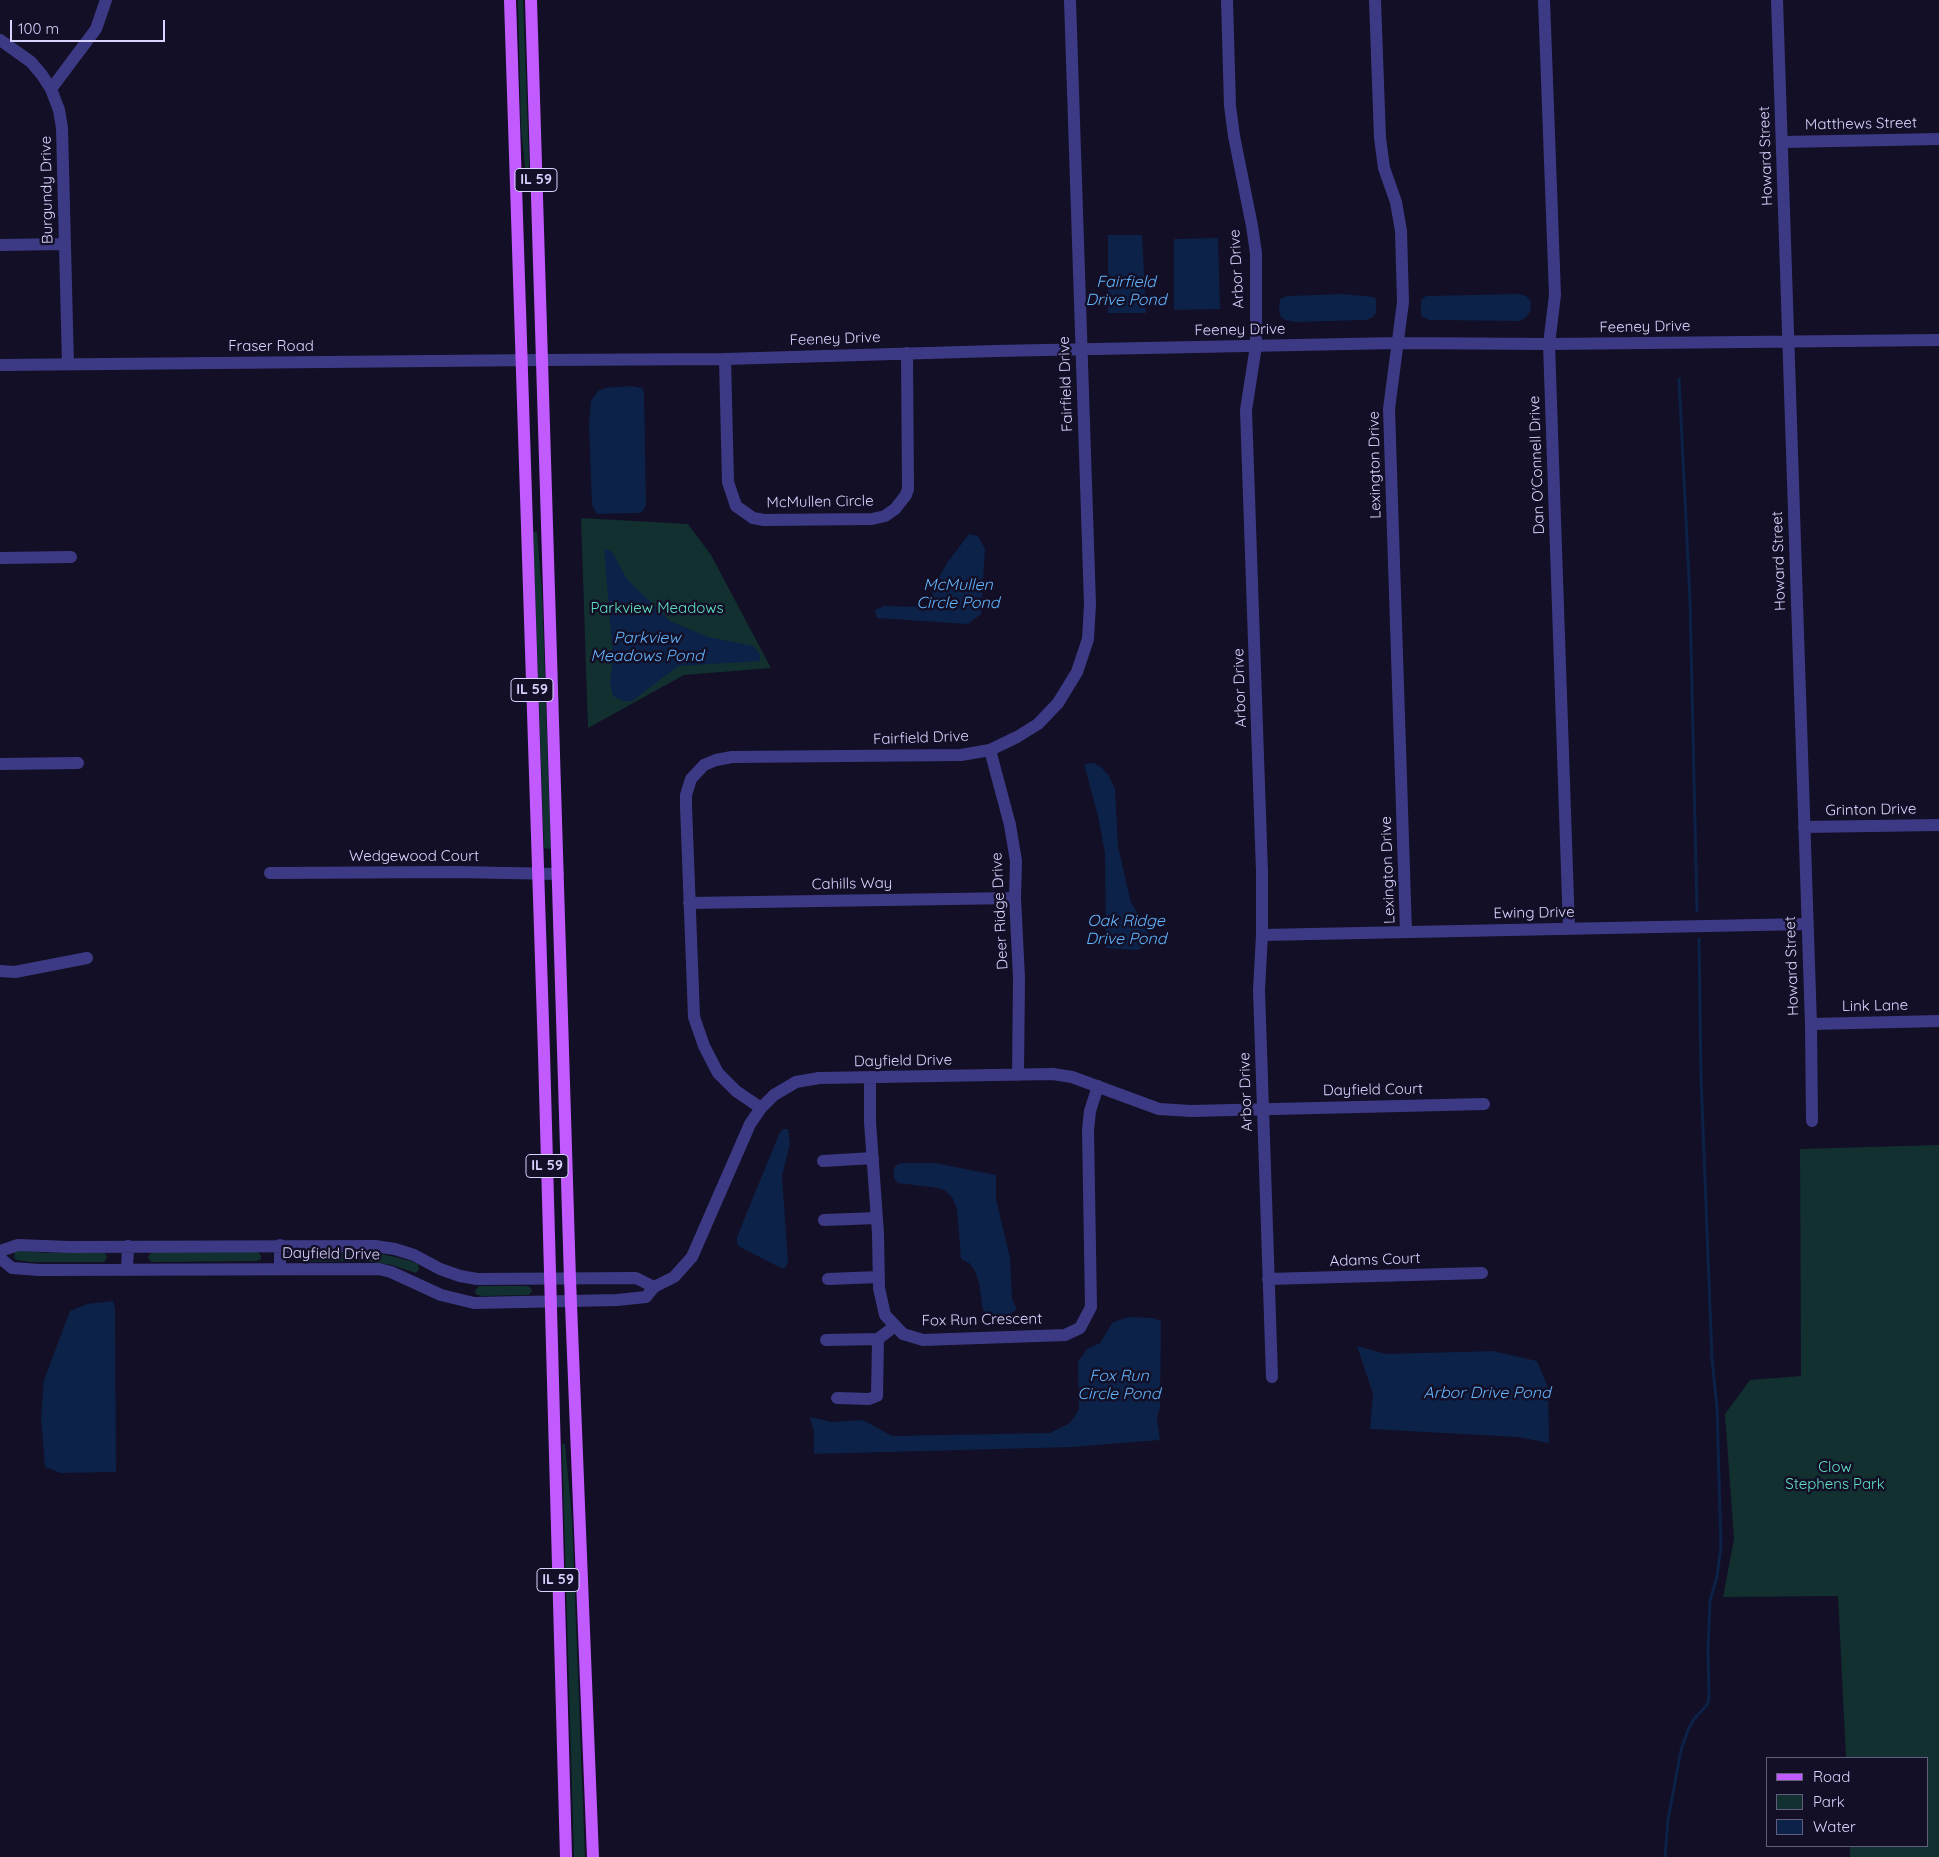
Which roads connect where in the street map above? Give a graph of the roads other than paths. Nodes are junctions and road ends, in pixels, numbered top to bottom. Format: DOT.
graph roads {
  1 [pos="106,0"];
  2 [pos="510,0"];
  3 [pos="531,0"];
  4 [pos="1070,0"];
  5 [pos="1227,0"];
  6 [pos="1375,0"];
  7 [pos="1544,0"];
  8 [pos="1777,0"];
  9 [pos="0,40"];
  10 [pos="51,89"];
  11 [pos="1939,140"];
  12 [pos="1782,142"];
  13 [pos="64,244"];
  14 [pos="0,245"];
  15 [pos="1939,340"];
  16 [pos="1788,341"];
  17 [pos="1397,343"];
  18 [pos="1549,344"];
  19 [pos="1256,346"];
  20 [pos="1081,350"];
  21 [pos="907,353"];
  22 [pos="725,359"];
  23 [pos="521,360"];
  24 [pos="542,360"];
  25 [pos="68,364"];
  26 [pos="0,365"];
  27 [pos="71,557"];
  28 [pos="0,558"];
  29 [pos="990,750"];
  30 [pos="78,763"];
  31 [pos="0,764"];
  32 [pos="1939,825"];
  33 [pos="1804,827"];
  34 [pos="270,873"];
  35 [pos="538,873"];
  36 [pos="558,874"];
  37 [pos="1015,898"];
  38 [pos="690,903"];
  39 [pos="1806,924"];
  40 [pos="1569,929"];
  41 [pos="1406,932"];
  42 [pos="1262,935"];
  43 [pos="87,958"];
  44 [pos="0,971"];
  45 [pos="1939,1022"];
  46 [pos="1811,1024"];
  47 [pos="1018,1075"];
  48 [pos="870,1077"];
  49 [pos="1098,1086"];
  50 [pos="1484,1104"];
  51 [pos="761,1108"];
  52 [pos="1262,1109"];
  53 [pos="1812,1121"];
  54 [pos="873,1158"];
  55 [pos="823,1160"];
  56 [pos="877,1218"];
  57 [pos="824,1220"];
  58 [pos="280,1245"];
  59 [pos="128,1246"];
  60 [pos="0,1250"];
  61 [pos="0,1258"];
  62 [pos="280,1269"];
  63 [pos="128,1270"];
  64 [pos="1482,1273"];
  65 [pos="879,1277"];
  66 [pos="550,1278"];
  67 [pos="570,1279"];
  68 [pos="828,1279"];
  69 [pos="1268,1279"];
  70 [pos="654,1287"];
  71 [pos="551,1302"];
  72 [pos="571,1302"];
  73 [pos="895,1326"];
  74 [pos="878,1339"];
  75 [pos="826,1340"];
  76 [pos="1272,1378"];
  77 [pos="837,1398"];
  78 [pos="566,1857"];
  79 [pos="593,1857"];
  1 -- 10 [label="street"];
  2 -- 23 [label="main road, IL 59"];
  3 -- 24 [label="main road, IL 59"];
  4 -- 20 [label="street, Fairfield Drive"];
  5 -- 19 [label="street, Arbor Drive"];
  6 -- 17 [label="street, Lexington Drive"];
  7 -- 18 [label="street, Dan O'Connell Drive"];
  8 -- 12 [label="street, Howard Street"];
  9 -- 10 [label="street, Burgundy Drive"];
  10 -- 13 [label="street, Burgundy Drive"];
  11 -- 12 [label="street, Matthews Street"];
  12 -- 16 [label="street, Howard Street"];
  13 -- 14 [label="street"];
  13 -- 25 [label="street, Burgundy Drive"];
  15 -- 16 [label="street, Feeney Drive"];
  16 -- 18 [label="street, Feeney Drive"];
  16 -- 33 [label="street, Howard Street"];
  17 -- 18 [label="street, Feeney Drive"];
  17 -- 19 [label="street, Feeney Drive"];
  17 -- 41 [label="street, Lexington Drive"];
  18 -- 40 [label="street, Dan O'Connell Drive"];
  19 -- 20 [label="street, Feeney Drive"];
  19 -- 42 [label="street, Arbor Drive"];
  20 -- 21 [label="street, Feeney Drive"];
  20 -- 29 [label="street, Fairfield Drive"];
  21 -- 22 [label="street, Feeney Drive"];
  21 -- 22 [label="street, McMullen Circle"];
  22 -- 24 [label="street, Feeney Drive"];
  23 -- 24 [label="street, Fraser Road"];
  23 -- 25 [label="street, Fraser Road"];
  23 -- 35 [label="main road, IL 59"];
  24 -- 36 [label="main road, IL 59"];
  25 -- 26 [label="street, Fraser Road"];
  27 -- 28 [label="street"];
  29 -- 37 [label="street, Deer Ridge Drive"];
  29 -- 38 [label="street, Fairfield Drive"];
  30 -- 31 [label="street"];
  32 -- 33 [label="street, Grinton Drive"];
  33 -- 39 [label="street, Howard Street"];
  34 -- 35 [label="street, Wedgewood Court"];
  35 -- 36 [label="street, Wedgewood Court"];
  35 -- 66 [label="main road, IL 59"];
  36 -- 67 [label="main road, IL 59"];
  37 -- 38 [label="street, Cahills Way"];
  37 -- 47 [label="street, Deer Ridge Drive"];
  38 -- 51 [label="street, Fairfield Drive"];
  39 -- 40 [label="street, Ewing Drive"];
  39 -- 46 [label="street, Howard Street"];
  40 -- 41 [label="street, Ewing Drive"];
  41 -- 42 [label="street, Ewing Drive"];
  42 -- 52 [label="street, Arbor Drive"];
  43 -- 44 [label="street"];
  45 -- 46 [label="street, Link Lane"];
  46 -- 53 [label="street, Howard Street"];
  47 -- 48 [label="street, Dayfield Drive"];
  47 -- 49 [label="street, Dayfield Drive"];
  48 -- 51 [label="street, Dayfield Drive"];
  48 -- 54 [label="street"];
  49 -- 52 [label="street, Dayfield Drive"];
  49 -- 73 [label="street, Fox Run Crescent"];
  50 -- 52 [label="street, Dayfield Court"];
  51 -- 70 [label="street, Dayfield Drive"];
  52 -- 69 [label="street, Arbor Drive"];
  54 -- 55 [label="street"];
  54 -- 56 [label="street"];
  56 -- 57 [label="street"];
  56 -- 65 [label="street"];
  58 -- 59 [label="street, Dayfield Drive"];
  58 -- 62 [label="street"];
  58 -- 66 [label="street, Dayfield Drive"];
  59 -- 60 [label="street, Dayfield Drive"];
  59 -- 63 [label="street"];
  61 -- 63 [label="street, Dayfield Drive"];
  62 -- 63 [label="street, Dayfield Drive"];
  62 -- 71 [label="street, Dayfield Drive"];
  64 -- 69 [label="street, Adams Court"];
  65 -- 68 [label="street"];
  65 -- 73 [label="street"];
  66 -- 67 [label="street, Dayfield Drive"];
  66 -- 71 [label="main road, IL 59"];
  67 -- 70 [label="street, Dayfield Drive"];
  67 -- 72 [label="main road, IL 59"];
  69 -- 76 [label="street, Arbor Drive"];
  70 -- 72 [label="street, Dayfield Drive"];
  71 -- 72 [label="street, Dayfield Drive"];
  71 -- 78 [label="main road, IL 59"];
  72 -- 79 [label="main road, IL 59"];
  73 -- 74 [label="street"];
  74 -- 75 [label="street"];
  74 -- 77 [label="street"];
}
